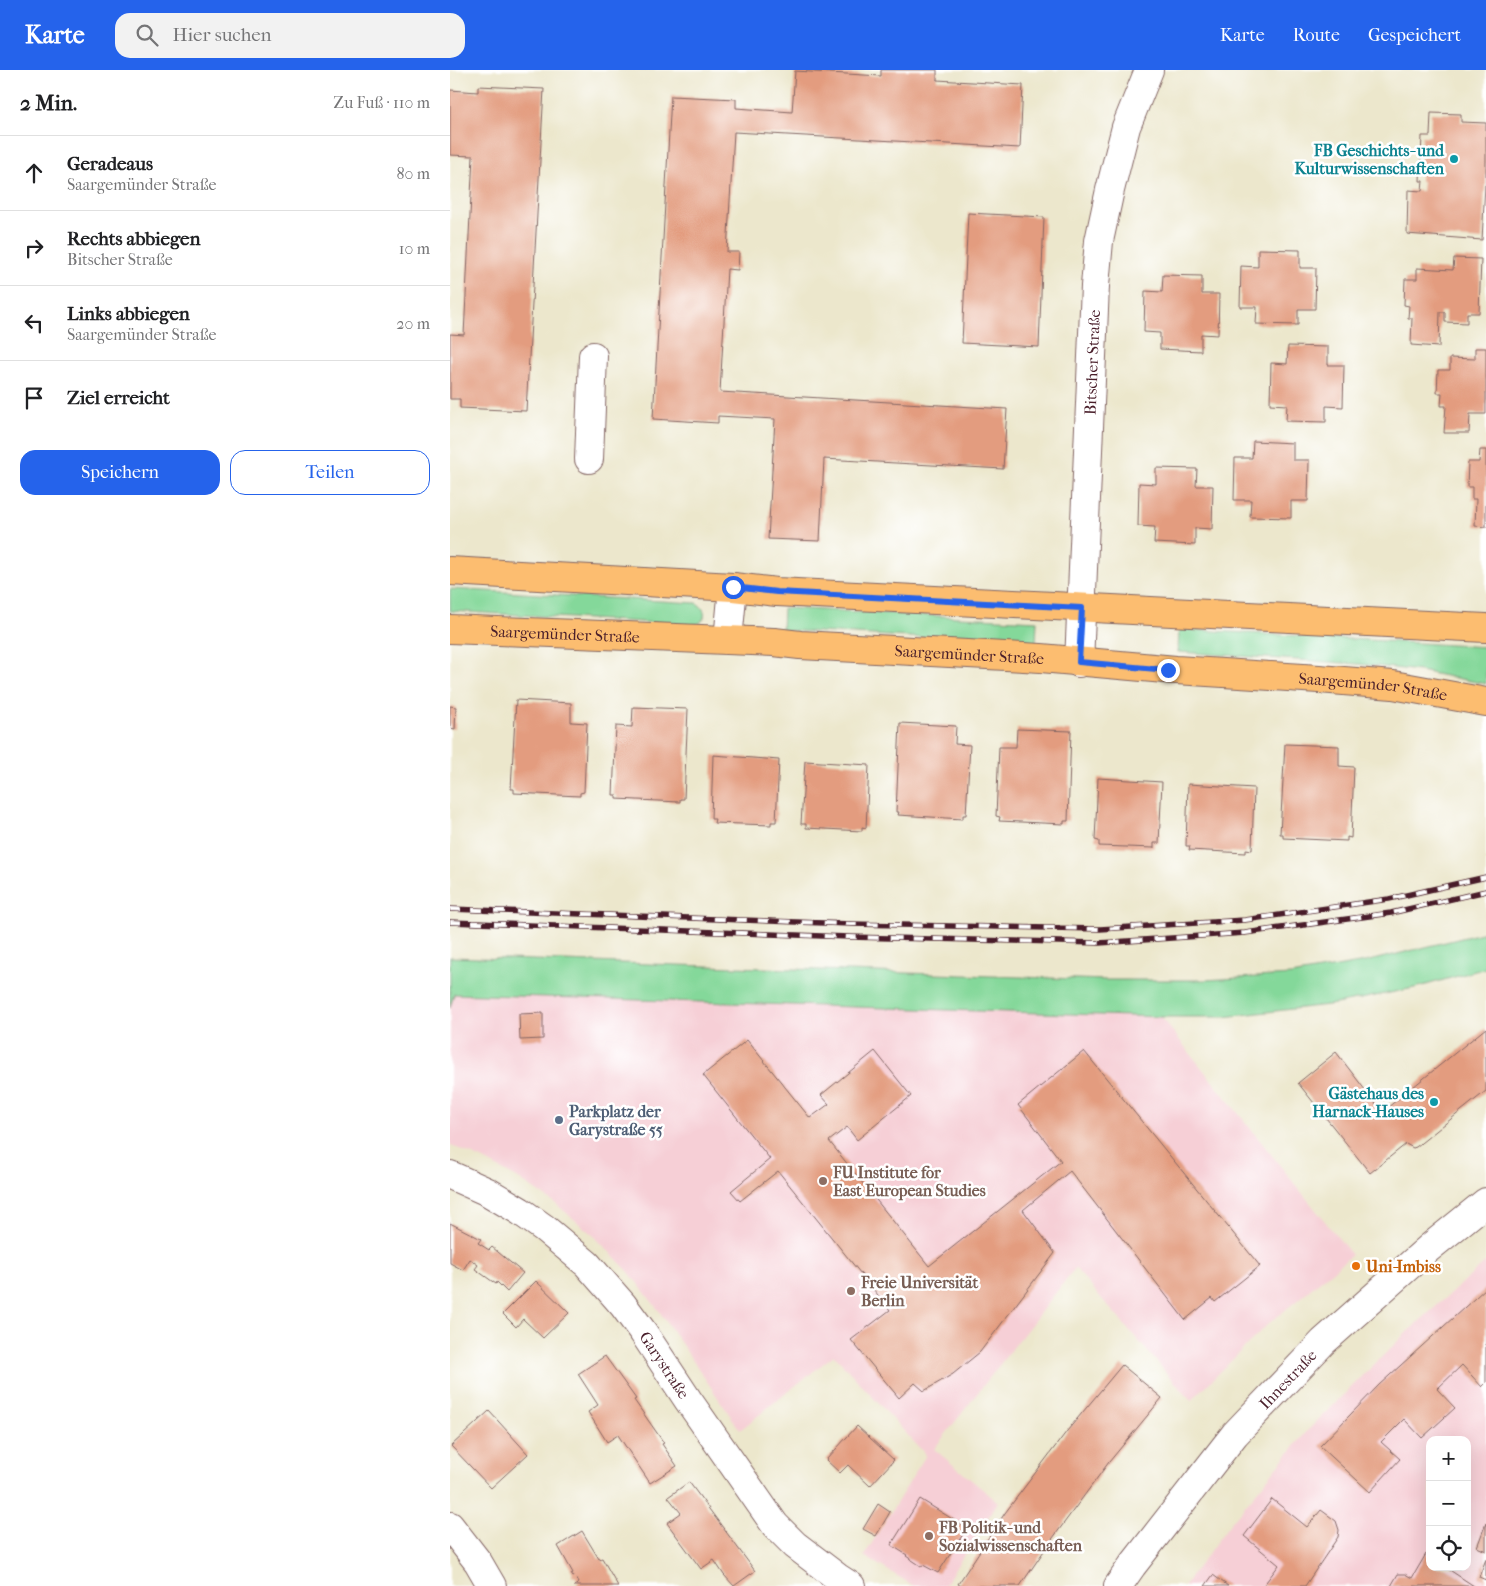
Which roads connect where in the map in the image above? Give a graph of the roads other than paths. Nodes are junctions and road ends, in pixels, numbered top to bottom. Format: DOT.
graph roads {
  1 [pos="1149,70"];
  2 [pos="593,356"];
  3 [pos="589,458"];
  4 [pos="450,570"];
  5 [pos="733,587"];
  6 [pos="1082,608"];
  7 [pos="1486,628"];
  8 [pos="450,629"];
  9 [pos="728,640"];
  10 [pos="1079,662"];
  11 [pos="1486,702"];
  12 [pos="450,1174"];
  13 [pos="1486,1202"];
  14 [pos="450,1526"];
  15 [pos="492,1586"];
  16 [pos="851,1586"];
  17 [pos="1118,1586"];
  1 -- 6 [label="street, Bitscher Straße"];
  2 -- 3 [label="street"];
  4 -- 5 [label="main road"];
  5 -- 6 [label="main road"];
  5 -- 9 [label="street"];
  6 -- 7 [label="main road"];
  6 -- 10 [label="street, Bitscher Straße"];
  8 -- 9 [label="main road, Saargemünder Straße"];
  9 -- 10 [label="main road, Saargemünder Straße"];
  10 -- 11 [label="main road, Saargemünder Straße"];
  12 -- 16 [label="street, Garystraße"];
  13 -- 17 [label="street, Ihnestraße"];
  14 -- 15 [label="street"];
}
